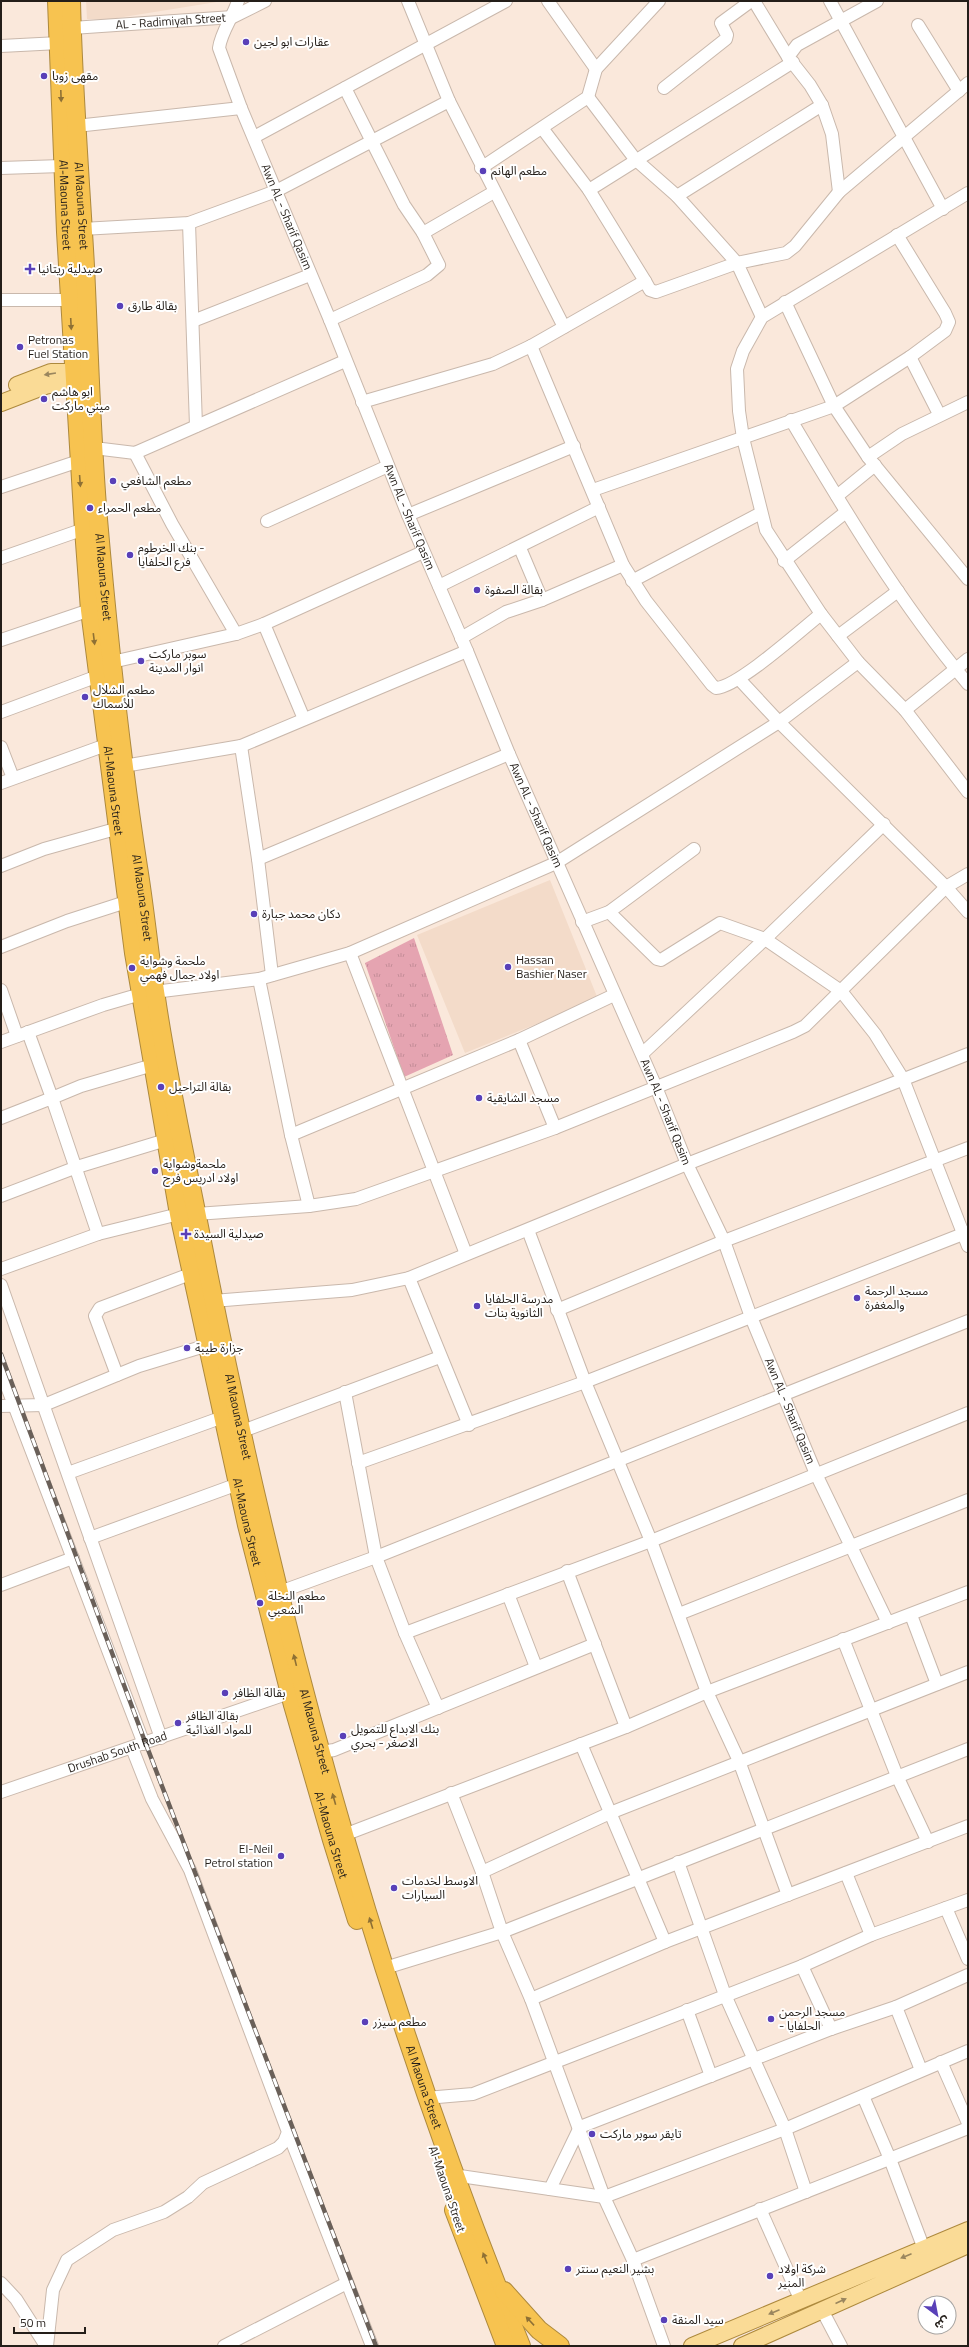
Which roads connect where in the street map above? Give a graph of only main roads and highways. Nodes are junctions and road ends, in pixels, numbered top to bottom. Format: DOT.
graph roads {
  1 [pos="57,1"];
  2 [pos="71,1"];
  3 [pos="81,380"];
  4 [pos="1,392"];
  5 [pos="1,403"];
  6 [pos="148,993"];
  7 [pos="188,1214"];
  8 [pos="296,1690"];
  9 [pos="968,2230"];
  10 [pos="968,2245"];
  11 [pos="493,2278"];
  12 [pos="506,2346"];
  13 [pos="521,2346"];
  14 [pos="560,2346"];
  15 [pos="692,2346"];
  16 [pos="742,2346"];
  1 -- 3 [label="highway, Al-Maouna Street, one-way"];
  2 -- 3 [label="highway, Al Maouna Street"];
  3 -- 4 [label="main road, one-way"];
  3 -- 5 [label="main road"];
  3 -- 6 [label="highway, Al Maouna Street"];
  3 -- 6 [label="highway, Al-Maouna Street, one-way"];
  6 -- 7 [label="highway, Al Maouna Street"];
  6 -- 7 [label="highway, Al-Maouna Street"];
  8 -- 7 [label="highway, Al Maouna Street, one-way"];
  7 -- 8 [label="highway, Al-Maouna Street"];
  11 -- 8 [label="highway, Al Maouna Street, one-way"];
  8 -- 12 [label="highway, Al-Maouna Street"];
  9 -- 15 [label="main road, one-way"];
  16 -- 10 [label="main road, one-way"];
  11 -- 13 [label="highway, Al Maouna Street"];
  14 -- 11 [label="highway, one-way"];
}
